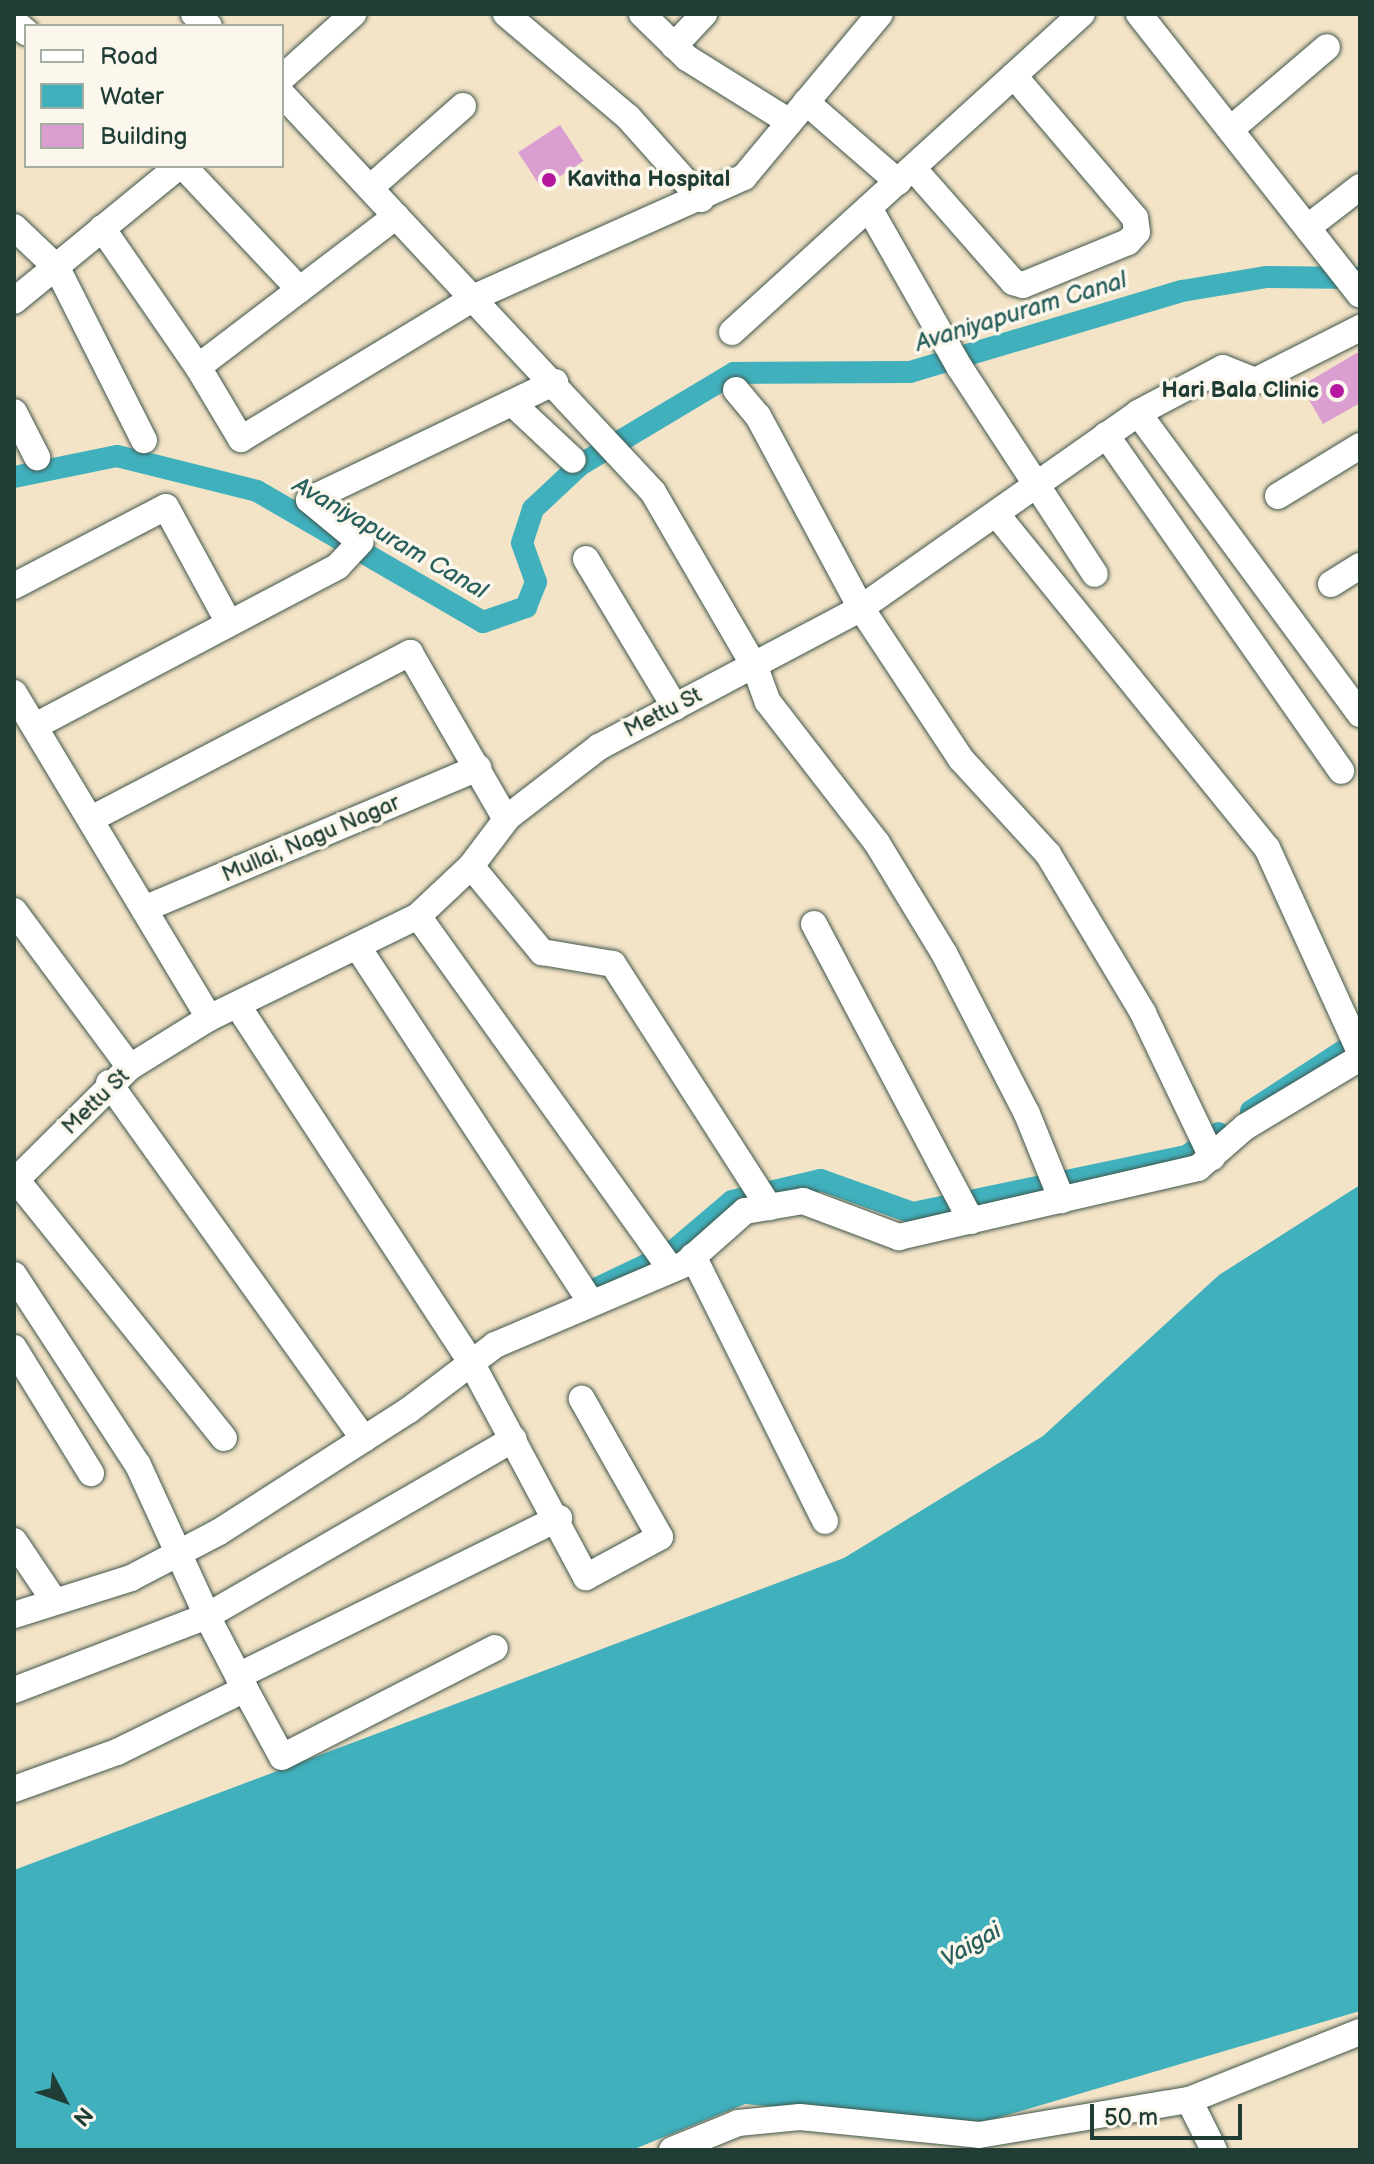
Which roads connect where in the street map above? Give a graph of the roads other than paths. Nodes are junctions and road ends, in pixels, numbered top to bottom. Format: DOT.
graph roads {
  1 [pos="353,14"];
  2 [pos="506,14"];
  3 [pos="642,14"];
  4 [pos="704,14"];
  5 [pos="880,14"];
  6 [pos="1082,14"];
  7 [pos="1139,14"];
  8 [pos="674,46"];
  9 [pos="1327,47"];
  10 [pos="284,76"];
  11 [pos="1014,76"];
  12 [pos="284,96"];
  13 [pos="463,106"];
  14 [pos="798,112"];
  15 [pos="1231,129"];
  16 [pos="178,168"];
  17 [pos="183,168"];
  18 [pos="905,175"];
  19 [pos="1360,187"];
  20 [pos="370,188"];
  21 [pos="701,199"];
  22 [pos="869,208"];
  23 [pos="396,216"];
  24 [pos="14,227"];
  25 [pos="1308,227"];
  26 [pos="102,228"];
  27 [pos="57,268"];
  28 [pos="300,290"];
  29 [pos="1359,293"];
  30 [pos="477,296"];
  31 [pos="14,301"];
  32 [pos="1360,328"];
  33 [pos="732,332"];
  34 [pos="198,367"];
  35 [pos="555,382"];
  36 [pos="736,390"];
  37 [pos="512,403"];
  38 [pos="14,412"];
  39 [pos="1138,413"];
  40 [pos="1106,435"];
  41 [pos="144,440"];
  42 [pos="1360,446"];
  43 [pos="37,457"];
  44 [pos="573,460"];
  45 [pos="1039,482"];
  46 [pos="1278,496"];
  47 [pos="998,516"];
  48 [pos="586,559"];
  49 [pos="1360,566"];
  50 [pos="1095,574"];
  51 [pos="1331,584"];
  52 [pos="14,586"];
  53 [pos="861,608"];
  54 [pos="228,621"];
  55 [pos="755,667"];
  56 [pos="14,693"];
  57 [pos="675,707"];
  58 [pos="1360,713"];
  59 [pos="37,725"];
  60 [pos="478,768"];
  61 [pos="1341,771"];
  62 [pos="91,819"];
  63 [pos="506,819"];
  64 [pos="471,866"];
  65 [pos="144,909"];
  66 [pos="14,911"];
  67 [pos="418,916"];
  68 [pos="814,924"];
  69 [pos="357,946"];
  70 [pos="238,1006"];
  71 [pos="209,1018"];
  72 [pos="1358,1049"];
  73 [pos="130,1067"];
  74 [pos="109,1083"];
  75 [pos="1207,1148"];
  76 [pos="15,1180"];
  77 [pos="1057,1189"];
  78 [pos="763,1199"];
  79 [pos="965,1209"];
  80 [pos="672,1260"];
  81 [pos="14,1275"];
  82 [pos="587,1296"];
  83 [pos="14,1348"];
  84 [pos="467,1356"];
  85 [pos="582,1399"];
  86 [pos="360,1433"];
  87 [pos="224,1438"];
  88 [pos="514,1439"];
  89 [pos="91,1473"];
  90 [pos="559,1518"];
  91 [pos="825,1521"];
  92 [pos="14,1541"];
  93 [pos="178,1546"];
  94 [pos="52,1597"];
  95 [pos="14,1615"];
  96 [pos="207,1616"];
  97 [pos="495,1648"];
  98 [pos="241,1682"];
  99 [pos="14,1690"];
  100 [pos="14,1789"];
  101 [pos="1360,2032"];
  102 [pos="1189,2100"];
  103 [pos="672,2150"];
  104 [pos="1214,2150"];
  1 -- 10 [label="street"];
  2 -- 21 [label="street"];
  3 -- 8 [label="street"];
  4 -- 8 [label="street"];
  5 -- 14 [label="street"];
  6 -- 11 [label="street"];
  7 -- 15 [label="street"];
  8 -- 14 [label="street"];
  9 -- 15 [label="street"];
  11 -- 18 [label="street"];
  11 -- 18 [label="street"];
  12 -- 20 [label="street"];
  13 -- 20 [label="street"];
  14 -- 18 [label="street"];
  14 -- 21 [label="street"];
  15 -- 25 [label="street"];
  16 -- 26 [label="street"];
  17 -- 28 [label="street"];
  18 -- 22 [label="street"];
  19 -- 25 [label="street"];
  20 -- 23 [label="street"];
  21 -- 30 [label="street"];
  22 -- 33 [label="street"];
  22 -- 45 [label="street"];
  23 -- 28 [label="street"];
  23 -- 30 [label="street"];
  24 -- 27 [label="street"];
  25 -- 29 [label="street"];
  26 -- 27 [label="street"];
  26 -- 34 [label="street"];
  27 -- 31 [label="street"];
  27 -- 41 [label="street"];
  28 -- 34 [label="street"];
  30 -- 34 [label="street"];
  30 -- 35 [label="street"];
  32 -- 39 [label="street, Mettu St"];
  35 -- 37 [label="street"];
  35 -- 55 [label="street"];
  36 -- 53 [label="street"];
  37 -- 44 [label="street"];
  37 -- 54 [label="street"];
  38 -- 43 [label="street"];
  39 -- 40 [label="street, Mettu St"];
  39 -- 58 [label="street"];
  40 -- 45 [label="street, Mettu St"];
  40 -- 61 [label="street"];
  42 -- 46 [label="street"];
  45 -- 47 [label="street, Mettu St"];
  45 -- 50 [label="street"];
  47 -- 53 [label="street, Mettu St"];
  47 -- 72 [label="street"];
  48 -- 57 [label="street"];
  49 -- 51 [label="street"];
  52 -- 54 [label="street"];
  53 -- 55 [label="street, Mettu St"];
  53 -- 75 [label="street"];
  54 -- 59 [label="street"];
  55 -- 57 [label="street, Mettu St"];
  55 -- 77 [label="street"];
  56 -- 59 [label="street"];
  57 -- 63 [label="street, Mettu St"];
  59 -- 62 [label="street"];
  60 -- 62 [label="street"];
  60 -- 63 [label="street"];
  60 -- 65 [label="street, Mullai, Nagu Nagar"];
  62 -- 65 [label="street"];
  63 -- 64 [label="street, Mettu St"];
  64 -- 67 [label="street, Mettu St"];
  64 -- 78 [label="street"];
  65 -- 71 [label="street"];
  66 -- 73 [label="street"];
  67 -- 69 [label="street, Mettu St"];
  67 -- 80 [label="street"];
  68 -- 79 [label="street"];
  69 -- 70 [label="street, Mettu St"];
  69 -- 82 [label="street"];
  70 -- 71 [label="street, Mettu St"];
  70 -- 84 [label="street"];
  71 -- 73 [label="street, Mettu St"];
  72 -- 75 [label="street"];
  73 -- 74 [label="street, Mettu St"];
  74 -- 76 [label="street, Mettu St"];
  74 -- 86 [label="street"];
  75 -- 77 [label="street"];
  76 -- 87 [label="street"];
  77 -- 79 [label="street"];
  78 -- 79 [label="street"];
  78 -- 80 [label="street"];
  80 -- 82 [label="street"];
  80 -- 91 [label="street"];
  81 -- 93 [label="street"];
  82 -- 84 [label="street"];
  83 -- 89 [label="street"];
  84 -- 86 [label="street"];
  84 -- 88 [label="street"];
  85 -- 90 [label="street"];
  86 -- 93 [label="street"];
  88 -- 90 [label="street"];
  88 -- 96 [label="street"];
  90 -- 98 [label="street"];
  92 -- 94 [label="street"];
  93 -- 94 [label="street"];
  93 -- 96 [label="street"];
  94 -- 95 [label="street"];
  96 -- 98 [label="street"];
  96 -- 99 [label="street"];
  97 -- 98 [label="street"];
  98 -- 100 [label="street"];
  101 -- 102 [label="street"];
  102 -- 103 [label="street"];
  102 -- 104 [label="street"];
}
